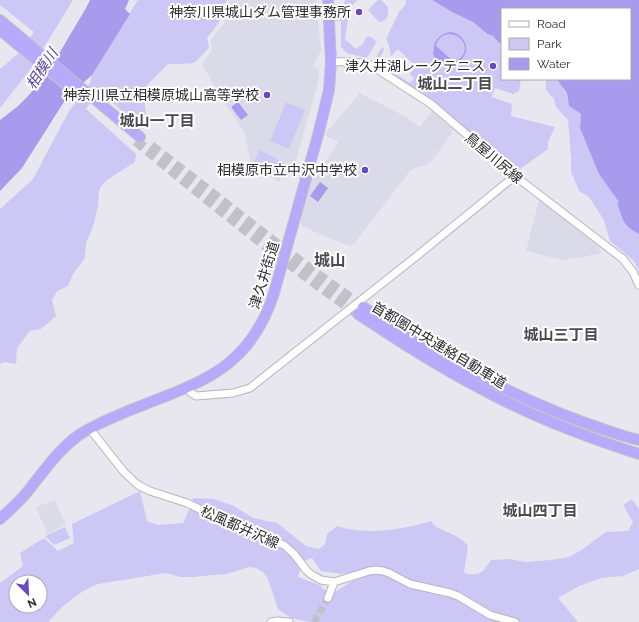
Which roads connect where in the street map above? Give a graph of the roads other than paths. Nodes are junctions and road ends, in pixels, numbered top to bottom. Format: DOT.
graph roads {
  1 [pos="328,0"];
  2 [pos="0,20"];
  3 [pos="0,30"];
  4 [pos="330,62"];
  5 [pos="515,176"];
  6 [pos="639,285"];
  7 [pos="187,387"];
  8 [pos="90,429"];
  9 [pos="639,440"];
  10 [pos="639,454"];
  11 [pos="0,519"];
  12 [pos="334,582"];
  13 [pos="328,598"];
  14 [pos="271,622"];
  15 [pos="289,622"];
  16 [pos="514,622"];
  1 -- 4 [label="highway, 津久井街道"];
  2 -- 3 [label="highway"];
  4 -- 5 [label="street, 鳥屋川尻線"];
  4 -- 7 [label="highway, 津久井街道"];
  5 -- 6 [label="street, 鳥屋川尻線"];
  5 -- 7 [label="street"];
  7 -- 8 [label="highway, 津久井街道"];
  8 -- 11 [label="highway, 津久井街道"];
  8 -- 12 [label="street, 松風都井沢線"];
  9 -- 10 [label="highway, 首都圏中央連絡自動車道"];
  12 -- 13 [label="street"];
  12 -- 16 [label="street"];
  14 -- 15 [label="street"];
}
